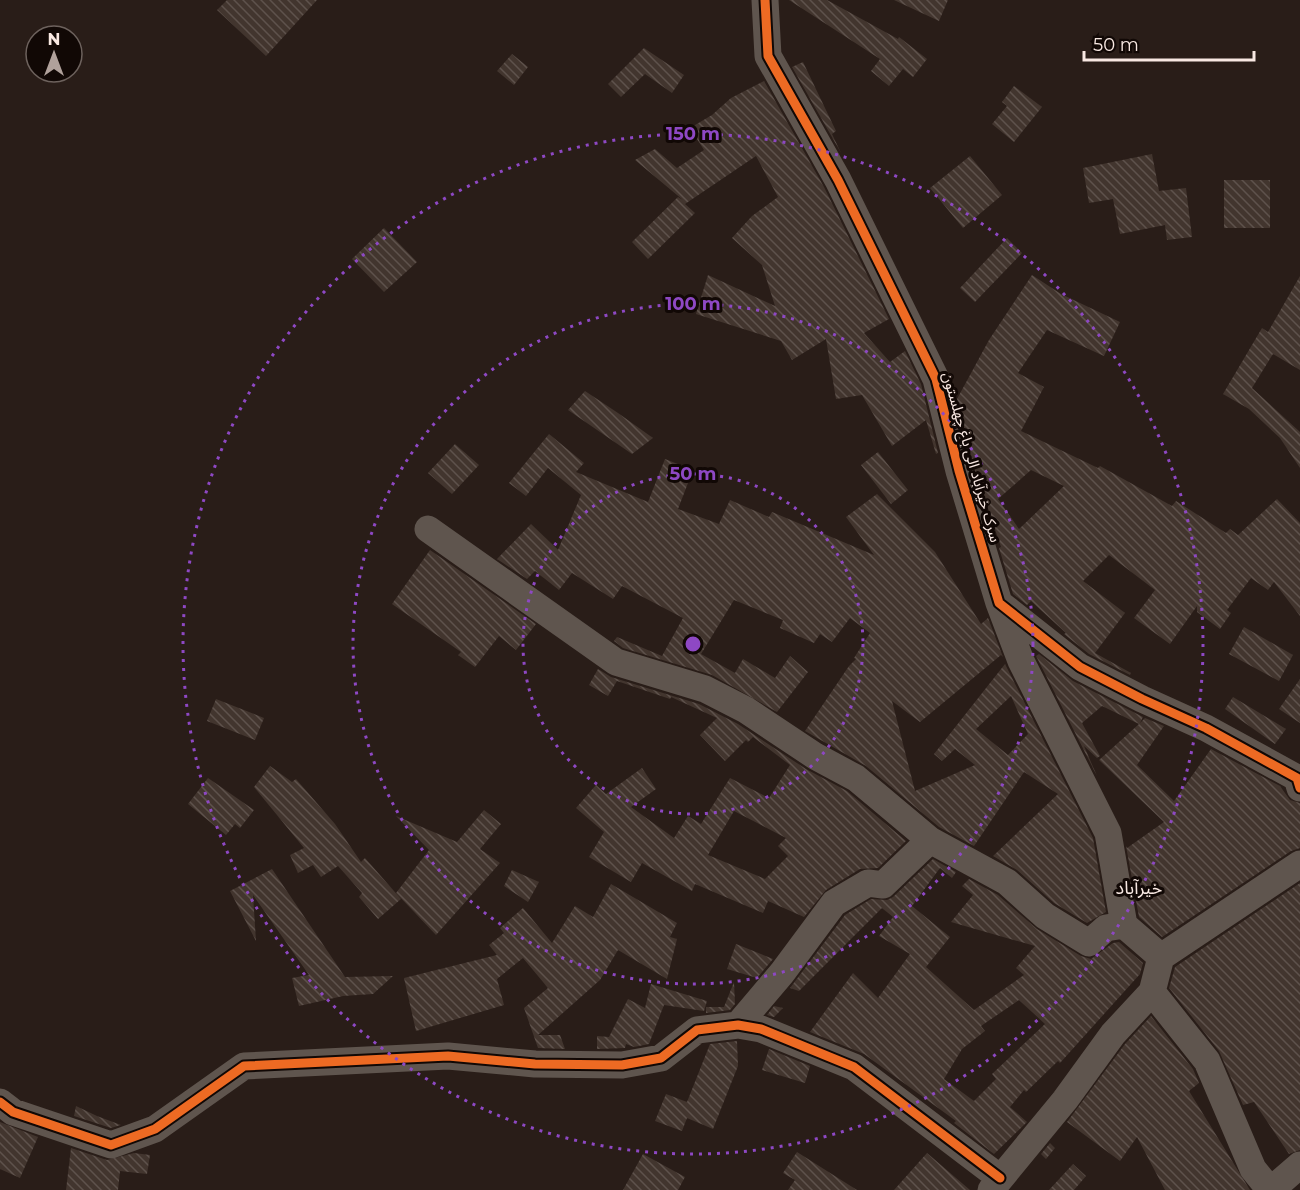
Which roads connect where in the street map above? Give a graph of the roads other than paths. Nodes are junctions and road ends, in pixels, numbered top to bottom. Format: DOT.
graph roads {
  1 [pos="765,0"];
  2 [pos="428,529"];
  3 [pos="999,603"];
  4 [pos="1299,780"];
  5 [pos="930,840"];
  6 [pos="1300,864"];
  7 [pos="1124,925"];
  8 [pos="1161,957"];
  9 [pos="1152,992"];
  10 [pos="738,1025"];
  11 [pos="0,1102"];
  12 [pos="1300,1165"];
  13 [pos="996,1184"];
  14 [pos="1271,1190"];
  1 -- 3 [label="street, سرک خیرآباد الی باغ چهلستون"];
  2 -- 5 [label="street"];
  3 -- 4 [label="street"];
  3 -- 7 [label="street, سرک خیرآباد الی باغ چهلستون"];
  5 -- 7 [label="street"];
  5 -- 10 [label="street"];
  6 -- 8 [label="street"];
  7 -- 8 [label="street"];
  8 -- 9 [label="street"];
  9 -- 13 [label="street"];
  9 -- 14 [label="street"];
  10 -- 11 [label="street"];
  10 -- 13 [label="street"];
  12 -- 14 [label="street"];
}
